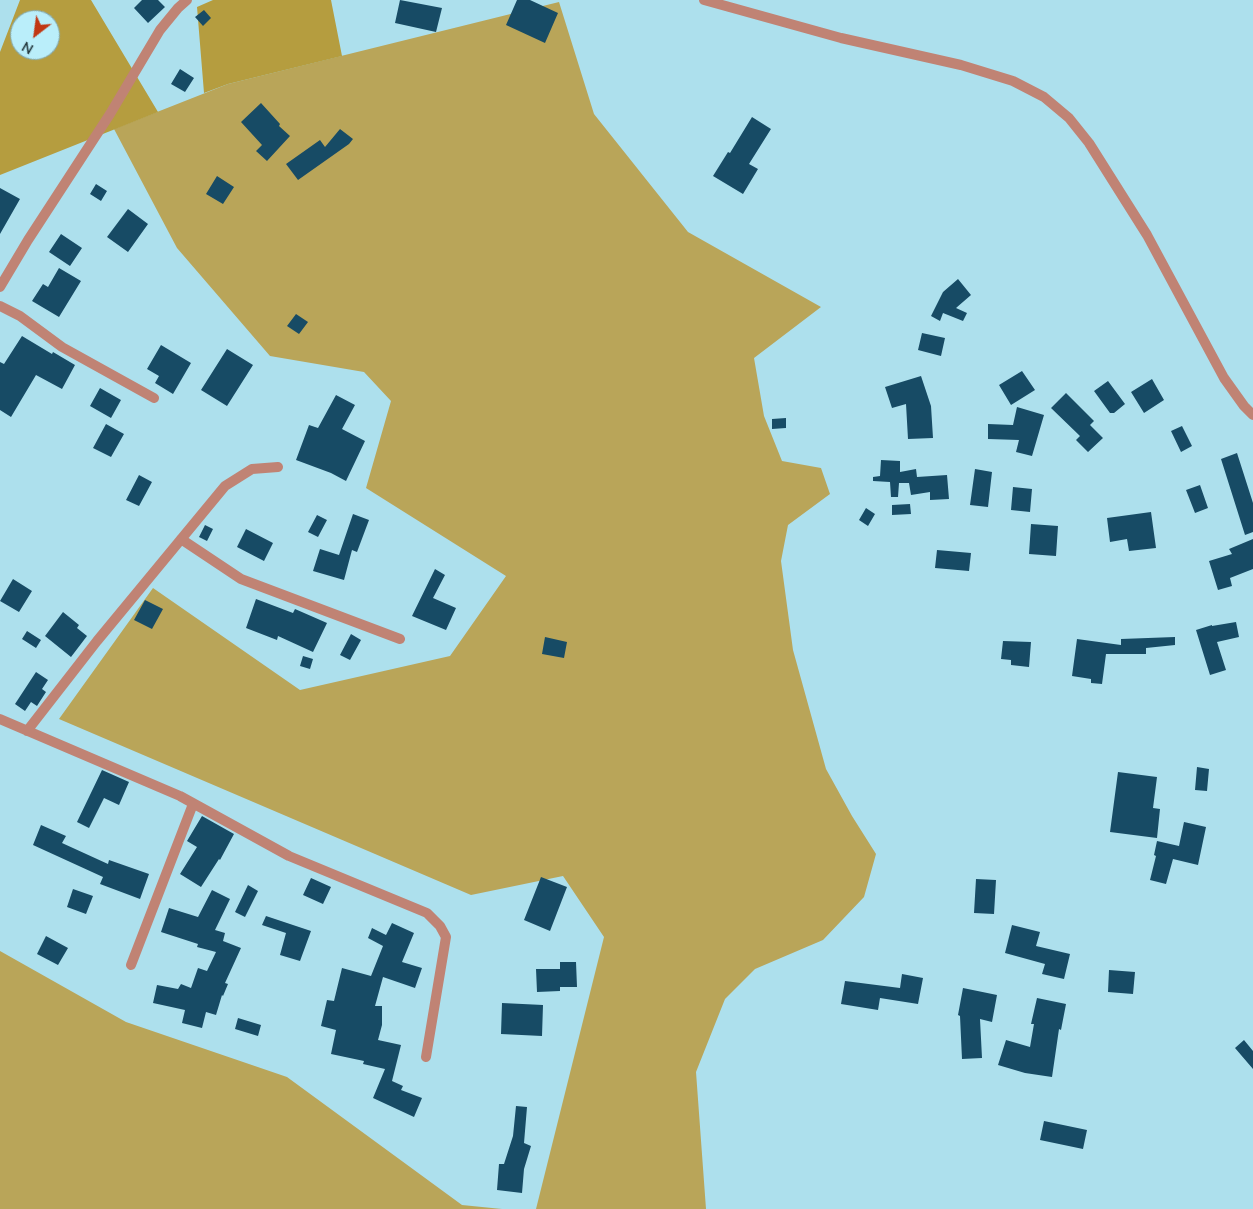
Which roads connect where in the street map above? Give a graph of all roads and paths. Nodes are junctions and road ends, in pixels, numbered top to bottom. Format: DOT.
graph roads {
  1 [pos="187,0"];
  2 [pos="704,0"];
  3 [pos="0,287"];
  4 [pos="0,306"];
  5 [pos="154,398"];
  6 [pos="1253,415"];
  7 [pos="278,467"];
  8 [pos="181,539"];
  9 [pos="400,639"];
  10 [pos="0,720"];
  11 [pos="26,731"];
  12 [pos="193,804"];
  13 [pos="131,966"];
  14 [pos="426,1057"];
  1 -- 3 [label="street"];
  2 -- 6 [label="street"];
  4 -- 5 [label="street"];
  7 -- 8 [label="street"];
  8 -- 9 [label="street"];
  8 -- 11 [label="street"];
  10 -- 11 [label="street"];
  11 -- 12 [label="street"];
  12 -- 13 [label="street"];
  12 -- 14 [label="street"];
}
